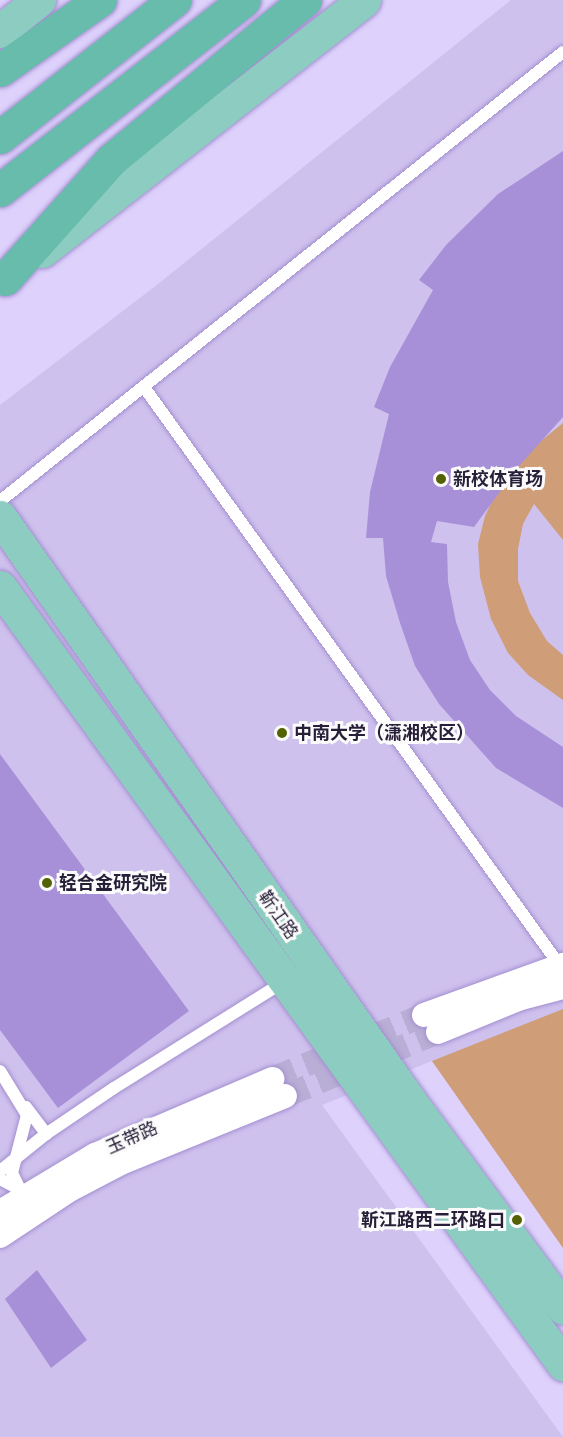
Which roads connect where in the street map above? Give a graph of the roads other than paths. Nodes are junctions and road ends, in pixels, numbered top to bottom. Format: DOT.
graph roads {
  1 [pos="39,0"];
  2 [pos="100,0"];
  3 [pos="175,0"];
  4 [pos="244,0"];
  5 [pos="305,0"];
  6 [pos="364,0"];
  7 [pos="0,31"];
  8 [pos="563,52"];
  9 [pos="0,70"];
  10 [pos="0,137"];
  11 [pos="0,190"];
  12 [pos="3,281"];
  13 [pos="144,387"];
  14 [pos="0,501"];
  15 [pos="0,517"];
  16 [pos="0,587"];
  17 [pos="562,973"];
  18 [pos="286,981"];
  19 [pos="431,1024"];
  20 [pos="0,1071"];
  21 [pos="279,1088"];
  22 [pos="13,1089"];
  23 [pos="45,1134"];
  24 [pos="14,1160"];
  25 [pos="0,1171"];
  26 [pos="0,1179"];
  27 [pos="24,1199"];
  28 [pos="0,1212"];
  29 [pos="0,1236"];
  30 [pos="563,1308"];
  31 [pos="563,1364"];
  1 -- 7 [label="main road"];
  2 -- 9 [label="highway"];
  3 -- 10 [label="highway"];
  4 -- 11 [label="highway"];
  5 -- 12 [label="highway"];
  6 -- 12 [label="main road"];
  8 -- 13 [label="lane"];
  13 -- 14 [label="lane"];
  13 -- 17 [label="lane"];
  15 -- 30 [label="main road, 靳江路"];
  16 -- 18 [label="main road, 靳江路"];
  17 -- 19 [label="street"];
  18 -- 23 [label="lane"];
  18 -- 31 [label="main road, 靳江路"];
  20 -- 22 [label="lane"];
  21 -- 27 [label="street"];
  22 -- 23 [label="lane"];
  22 -- 24 [label="lane"];
  23 -- 24 [label="lane"];
  24 -- 25 [label="lane"];
  24 -- 27 [label="lane"];
  26 -- 27 [label="lane"];
  27 -- 28 [label="street"];
  27 -- 29 [label="street"];
}
